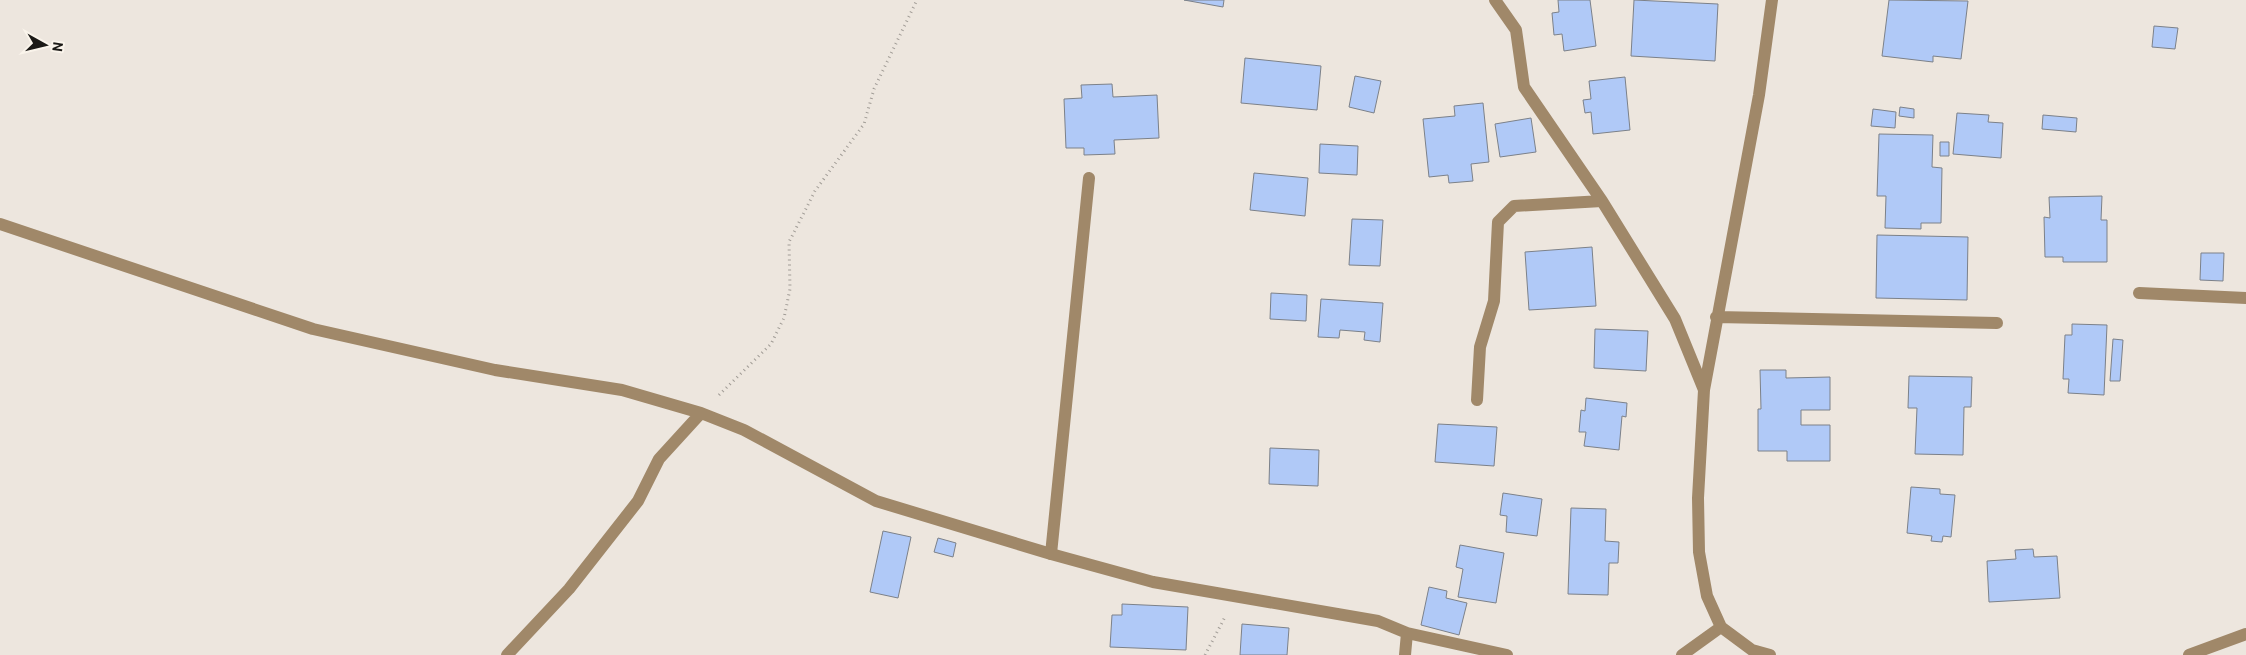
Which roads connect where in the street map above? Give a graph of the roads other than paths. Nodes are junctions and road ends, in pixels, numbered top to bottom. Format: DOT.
graph roads {
  1 [pos="1495,0"];
  2 [pos="1772,0"];
  3 [pos="1089,178"];
  4 [pos="1602,201"];
  5 [pos="0,224"];
  6 [pos="2139,293"];
  7 [pos="2246,298"];
  8 [pos="1716,317"];
  9 [pos="1997,323"];
  10 [pos="1704,390"];
  11 [pos="1476,400"];
  12 [pos="701,413"];
  13 [pos="1051,554"];
  14 [pos="1721,627"];
  15 [pos="1406,633"];
  16 [pos="2246,634"];
  17 [pos="507,655"];
  18 [pos="1405,655"];
  19 [pos="1507,655"];
  20 [pos="1682,655"];
  21 [pos="1770,655"];
  22 [pos="2189,655"];
  1 -- 4 [label="street"];
  2 -- 8 [label="street"];
  3 -- 13 [label="street"];
  4 -- 10 [label="street"];
  4 -- 11 [label="street"];
  5 -- 12 [label="street"];
  6 -- 7 [label="street"];
  8 -- 9 [label="street"];
  8 -- 10 [label="street"];
  10 -- 14 [label="street"];
  12 -- 13 [label="street"];
  12 -- 17 [label="street"];
  13 -- 15 [label="street"];
  14 -- 20 [label="street"];
  14 -- 21 [label="street"];
  15 -- 18 [label="street"];
  15 -- 19 [label="street"];
  16 -- 22 [label="street"];
}
